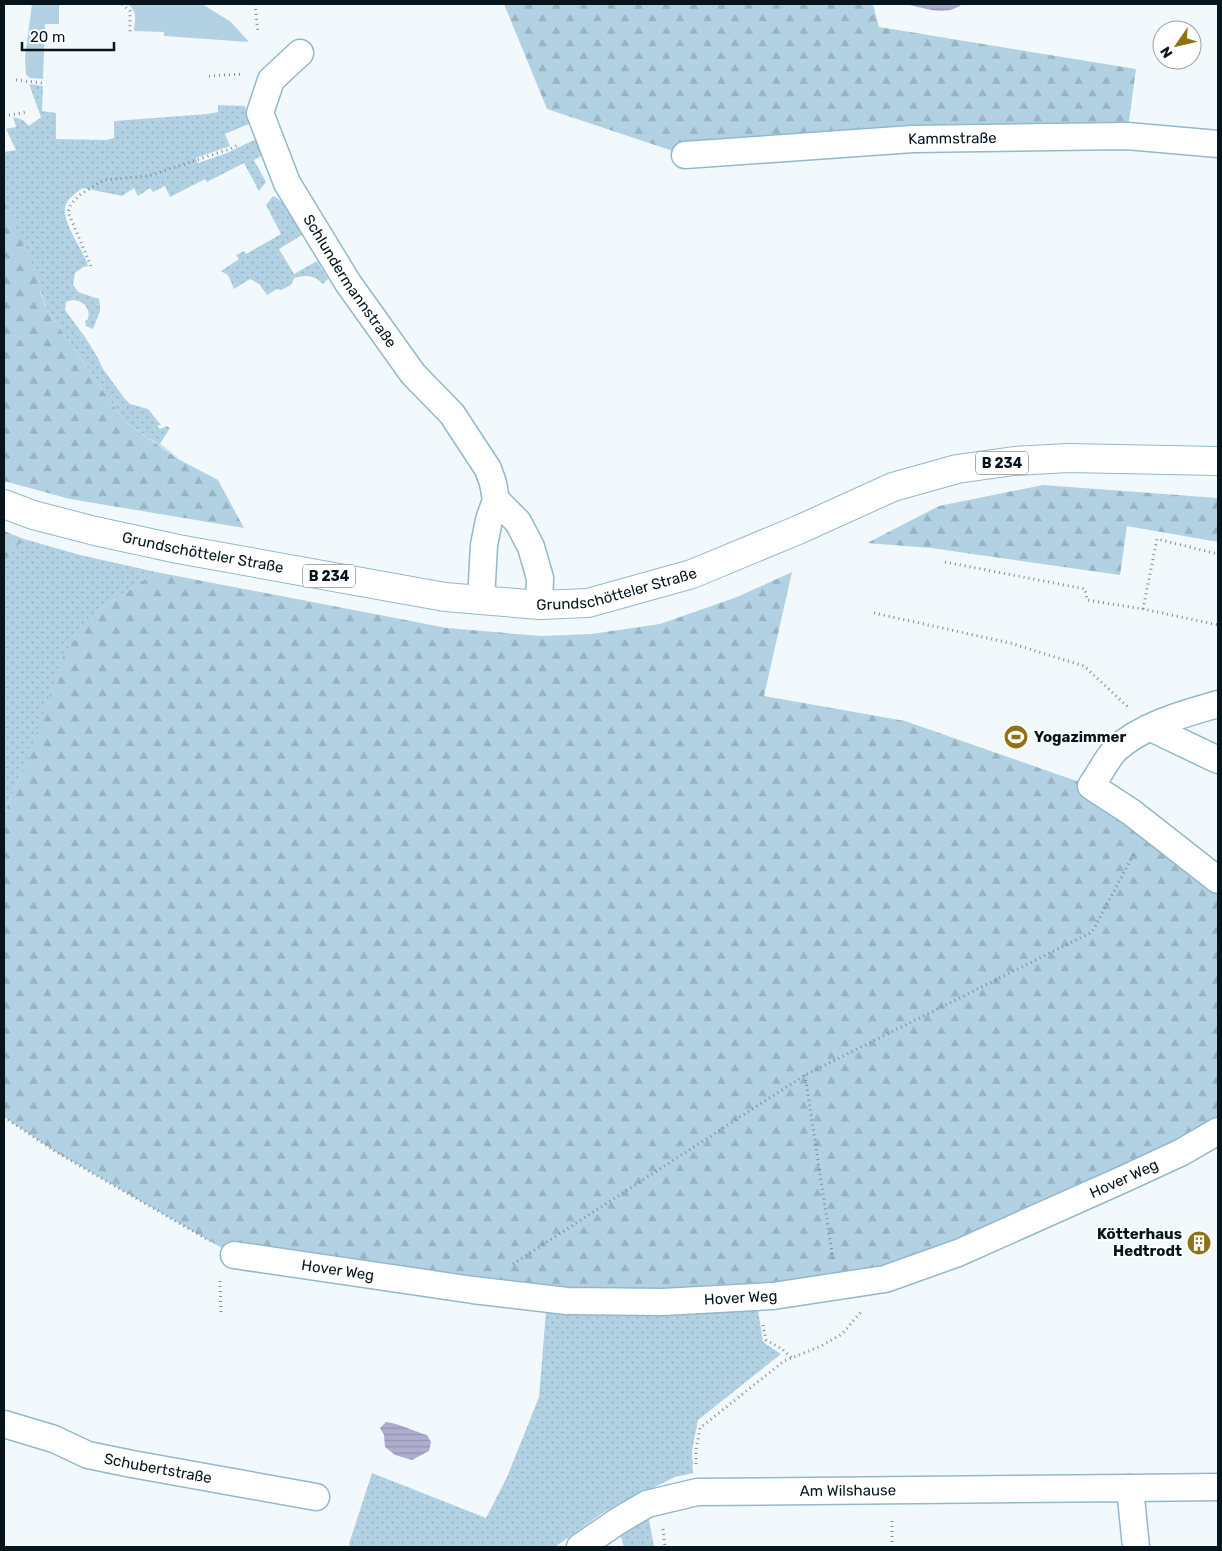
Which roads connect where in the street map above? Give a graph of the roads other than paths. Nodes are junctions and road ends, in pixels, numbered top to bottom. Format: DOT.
graph roads {
  1 [pos="300,53"];
  2 [pos="1218,144"];
  3 [pos="685,155"];
  4 [pos="1218,461"];
  5 [pos="496,500"];
  6 [pos="4,504"];
  7 [pos="481,600"];
  8 [pos="539,605"];
  9 [pos="1218,704"];
  10 [pos="1151,728"];
  11 [pos="1218,760"];
  12 [pos="1218,880"];
  13 [pos="1218,1131"];
  14 [pos="234,1256"];
  15 [pos="4,1424"];
  16 [pos="1218,1487"];
  17 [pos="1130,1488"];
  18 [pos="316,1497"];
  19 [pos="580,1547"];
  20 [pos="1136,1547"];
  1 -- 5 [label="street, Schlundermannstraße"];
  2 -- 3 [label="street, Kammstraße"];
  4 -- 8 [label="main road, Grundschötteler Straße / B 234"];
  5 -- 7 [label="street"];
  5 -- 8 [label="street"];
  6 -- 7 [label="main road, Grundschötteler Straße / B 234"];
  7 -- 8 [label="main road, Grundschötteler Straße / B 234"];
  9 -- 10 [label="street"];
  10 -- 11 [label="street"];
  10 -- 12 [label="street"];
  13 -- 14 [label="street, Hover Weg"];
  15 -- 18 [label="street, Schubertstraße"];
  16 -- 17 [label="street, Am Wilshause"];
  17 -- 19 [label="street, Am Wilshause"];
  17 -- 20 [label="street"];
}
